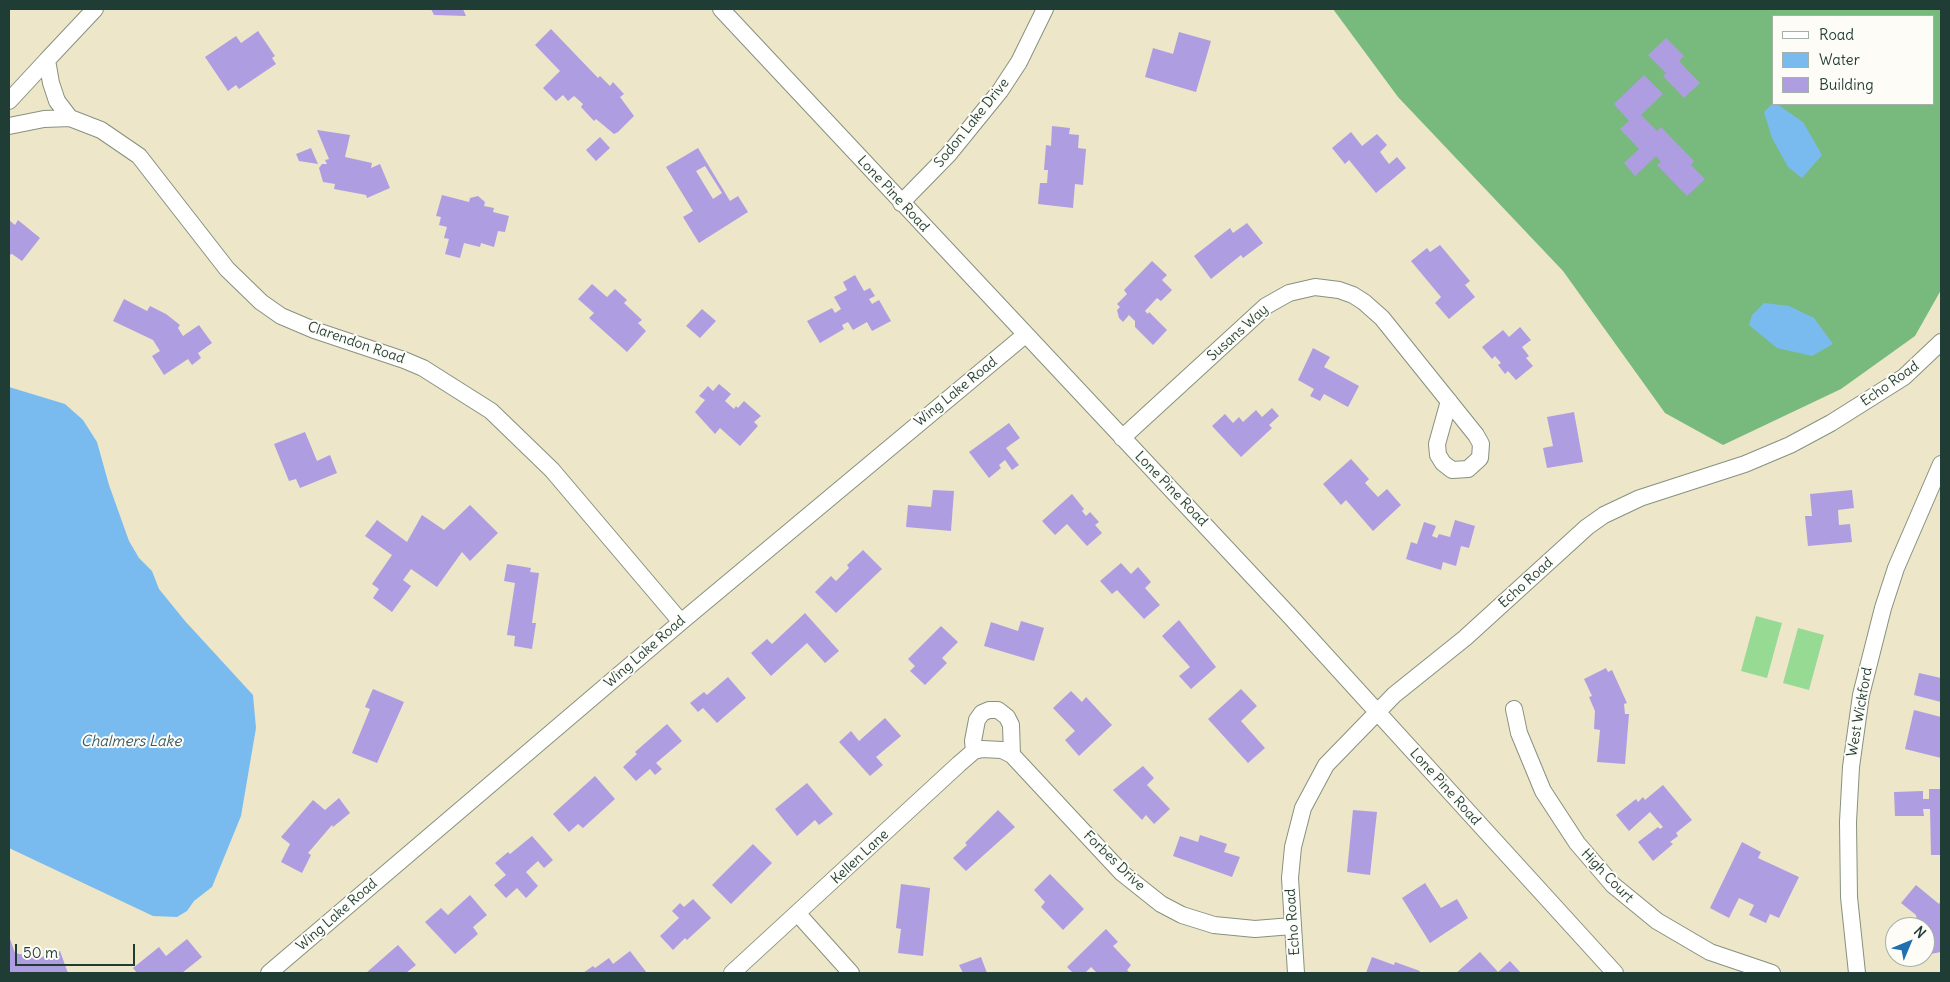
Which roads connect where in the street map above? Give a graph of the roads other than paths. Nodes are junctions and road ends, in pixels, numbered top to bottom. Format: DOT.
graph roads {
  1 [pos="96,9"];
  2 [pos="721,9"];
  3 [pos="1045,9"];
  4 [pos="47,60"];
  5 [pos="9,101"];
  6 [pos="70,118"];
  7 [pos="9,126"];
  8 [pos="901,203"];
  9 [pos="1024,334"];
  10 [pos="1941,342"];
  11 [pos="1449,402"];
  12 [pos="1122,438"];
  13 [pos="1941,464"];
  14 [pos="680,622"];
  15 [pos="1514,709"];
  16 [pos="1377,712"];
  17 [pos="974,751"];
  18 [pos="1012,755"];
  19 [pos="798,914"];
  20 [pos="1292,926"];
  21 [pos="269,973"];
  22 [pos="732,973"];
  23 [pos="852,973"];
  24 [pos="1296,973"];
  25 [pos="1615,973"];
  26 [pos="1772,973"];
  27 [pos="1857,973"];
  1 -- 4 [label="street"];
  2 -- 8 [label="street, Lone Pine Road"];
  3 -- 8 [label="street, Sodon Lake Drive"];
  4 -- 5 [label="street"];
  4 -- 6 [label="street"];
  6 -- 7 [label="street, Clarendon Road"];
  6 -- 14 [label="street, Clarendon Road"];
  8 -- 9 [label="street, Lone Pine Road"];
  9 -- 12 [label="street, Lone Pine Road"];
  9 -- 14 [label="street, Wing Lake Road"];
  10 -- 16 [label="street, Echo Road"];
  11 -- 12 [label="street, Susans Way"];
  12 -- 16 [label="street, Lone Pine Road"];
  13 -- 27 [label="street, West Wickford"];
  14 -- 21 [label="street, Wing Lake Road"];
  15 -- 26 [label="street, High Court"];
  16 -- 20 [label="street, Echo Road"];
  16 -- 25 [label="street, Lone Pine Road"];
  17 -- 18 [label="street, Forbes Drive"];
  17 -- 18 [label="street"];
  17 -- 19 [label="street, Kellen Lane"];
  18 -- 20 [label="street, Forbes Drive"];
  19 -- 22 [label="street, Kellen Lane"];
  19 -- 23 [label="street"];
  20 -- 24 [label="street, Echo Road"];
}
